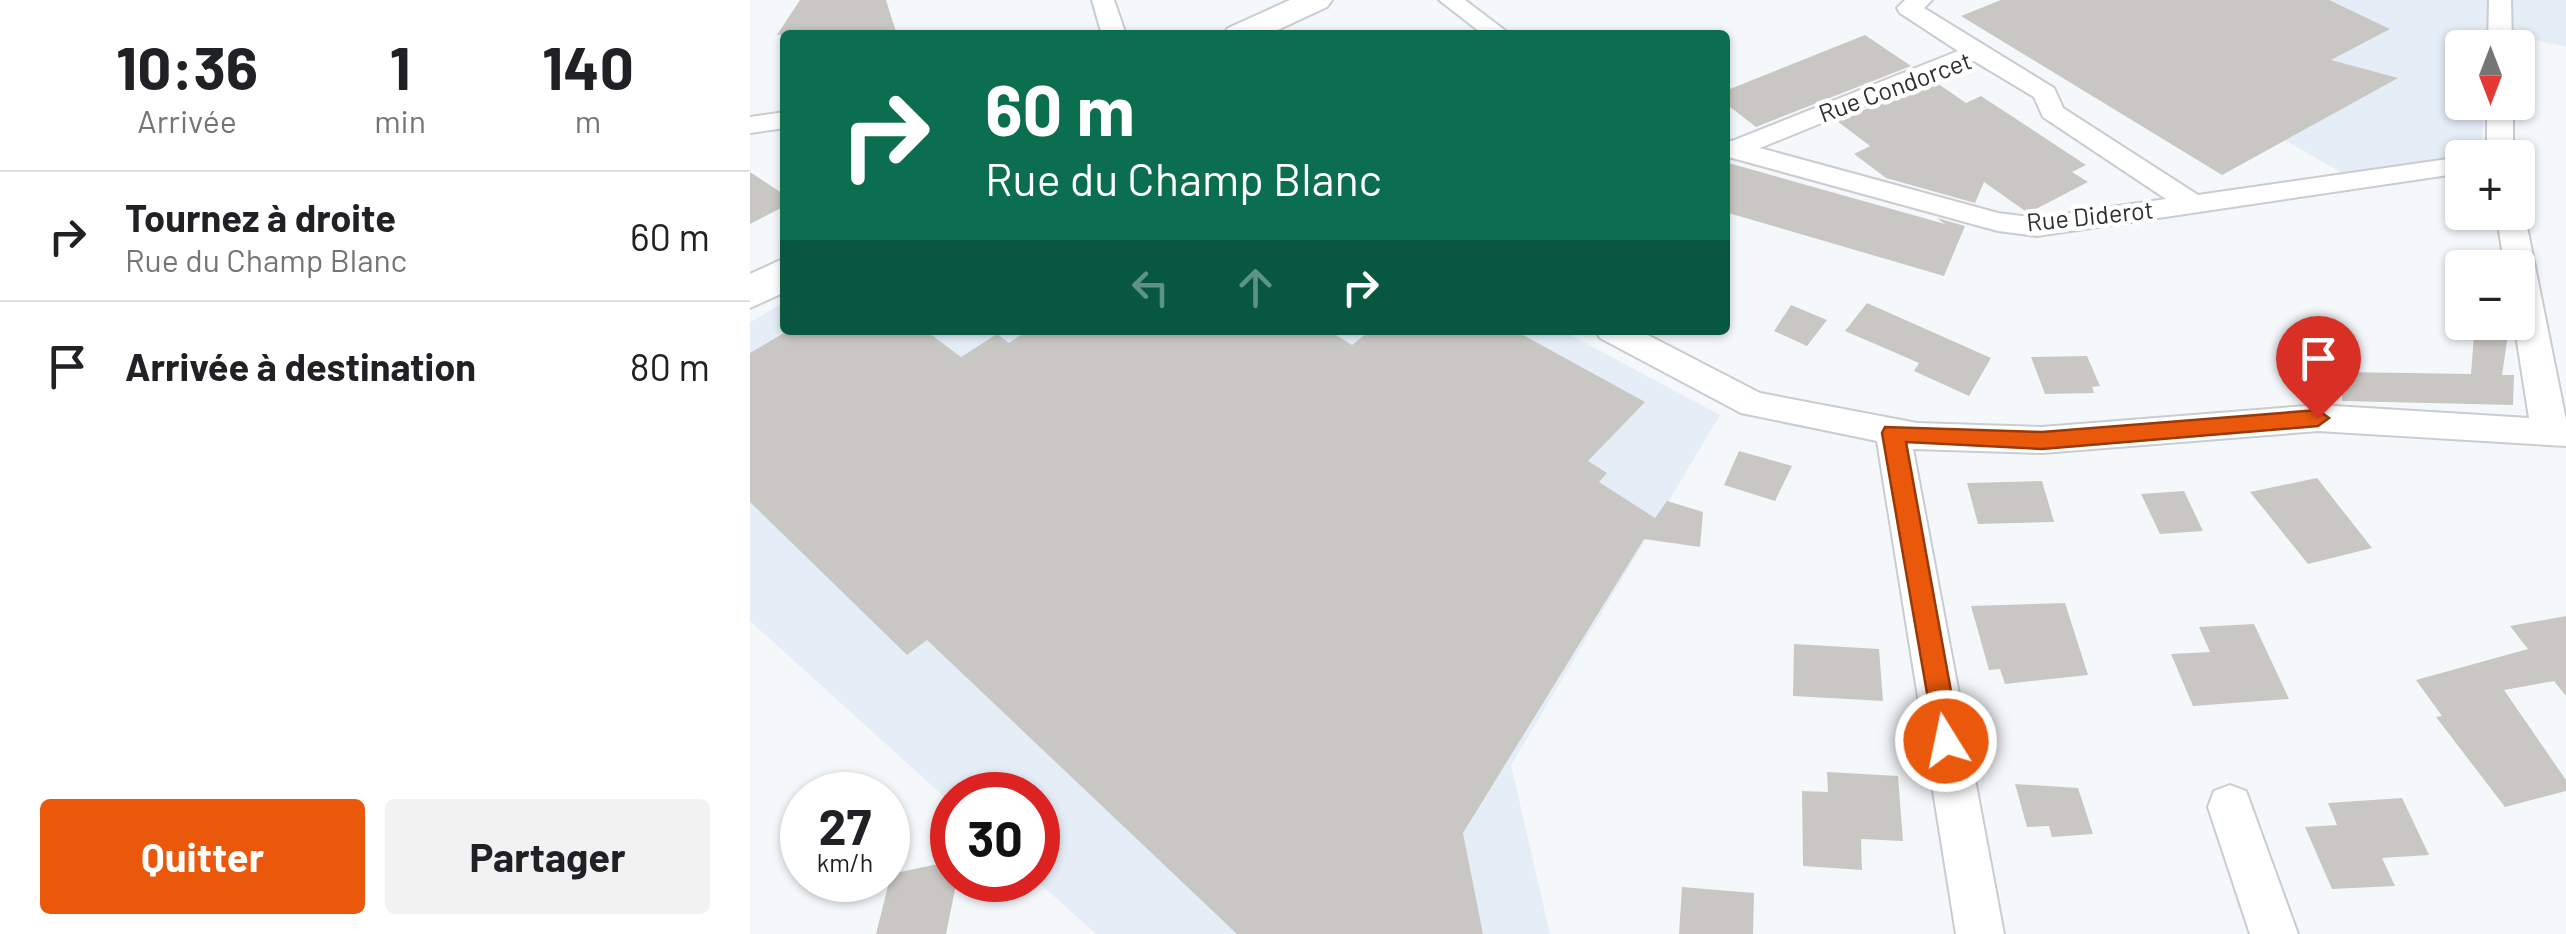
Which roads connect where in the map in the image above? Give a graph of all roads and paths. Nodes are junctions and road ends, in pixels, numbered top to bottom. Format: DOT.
graph roads {
  1 [pos="1104,0"];
  2 [pos="1316,0"];
  3 [pos="1450,0"];
  4 [pos="1921,0"];
  5 [pos="2500,0"];
  6 [pos="1113,30"];
  7 [pos="1251,30"];
  8 [pos="1492,30"];
  9 [pos="2500,30"];
  10 [pos="1976,52"];
  11 [pos="780,121"];
  12 [pos="750,125"];
  13 [pos="1730,148"];
  14 [pos="1730,148"];
  15 [pos="2445,167"];
  16 [pos="2193,204"];
  17 [pos="2514,230"];
  18 [pos="780,276"];
  19 [pos="750,293"];
  20 [pos="1621,335"];
  21 [pos="2557,432"];
  22 [pos="1893,433"];
  23 [pos="2230,807"];
  24 [pos="1980,934"];
  25 [pos="2274,934"];
  1 -- 6 [label="street"];
  2 -- 7 [label="main road"];
  3 -- 8 [label="street"];
  4 -- 10 [label="street"];
  5 -- 9 [label="street"];
  10 -- 13 [label="street, Rue Condorcet"];
  10 -- 16 [label="street, Rue Condorcet"];
  11 -- 12 [label="street"];
  14 -- 16 [label="street, Rue Diderot"];
  15 -- 16 [label="street, Rue Diderot"];
  17 -- 21 [label="street"];
  18 -- 19 [label="main road"];
  20 -- 22 [label="street"];
  21 -- 22 [label="street"];
  22 -- 24 [label="street"];
  23 -- 25 [label="street"];
}
